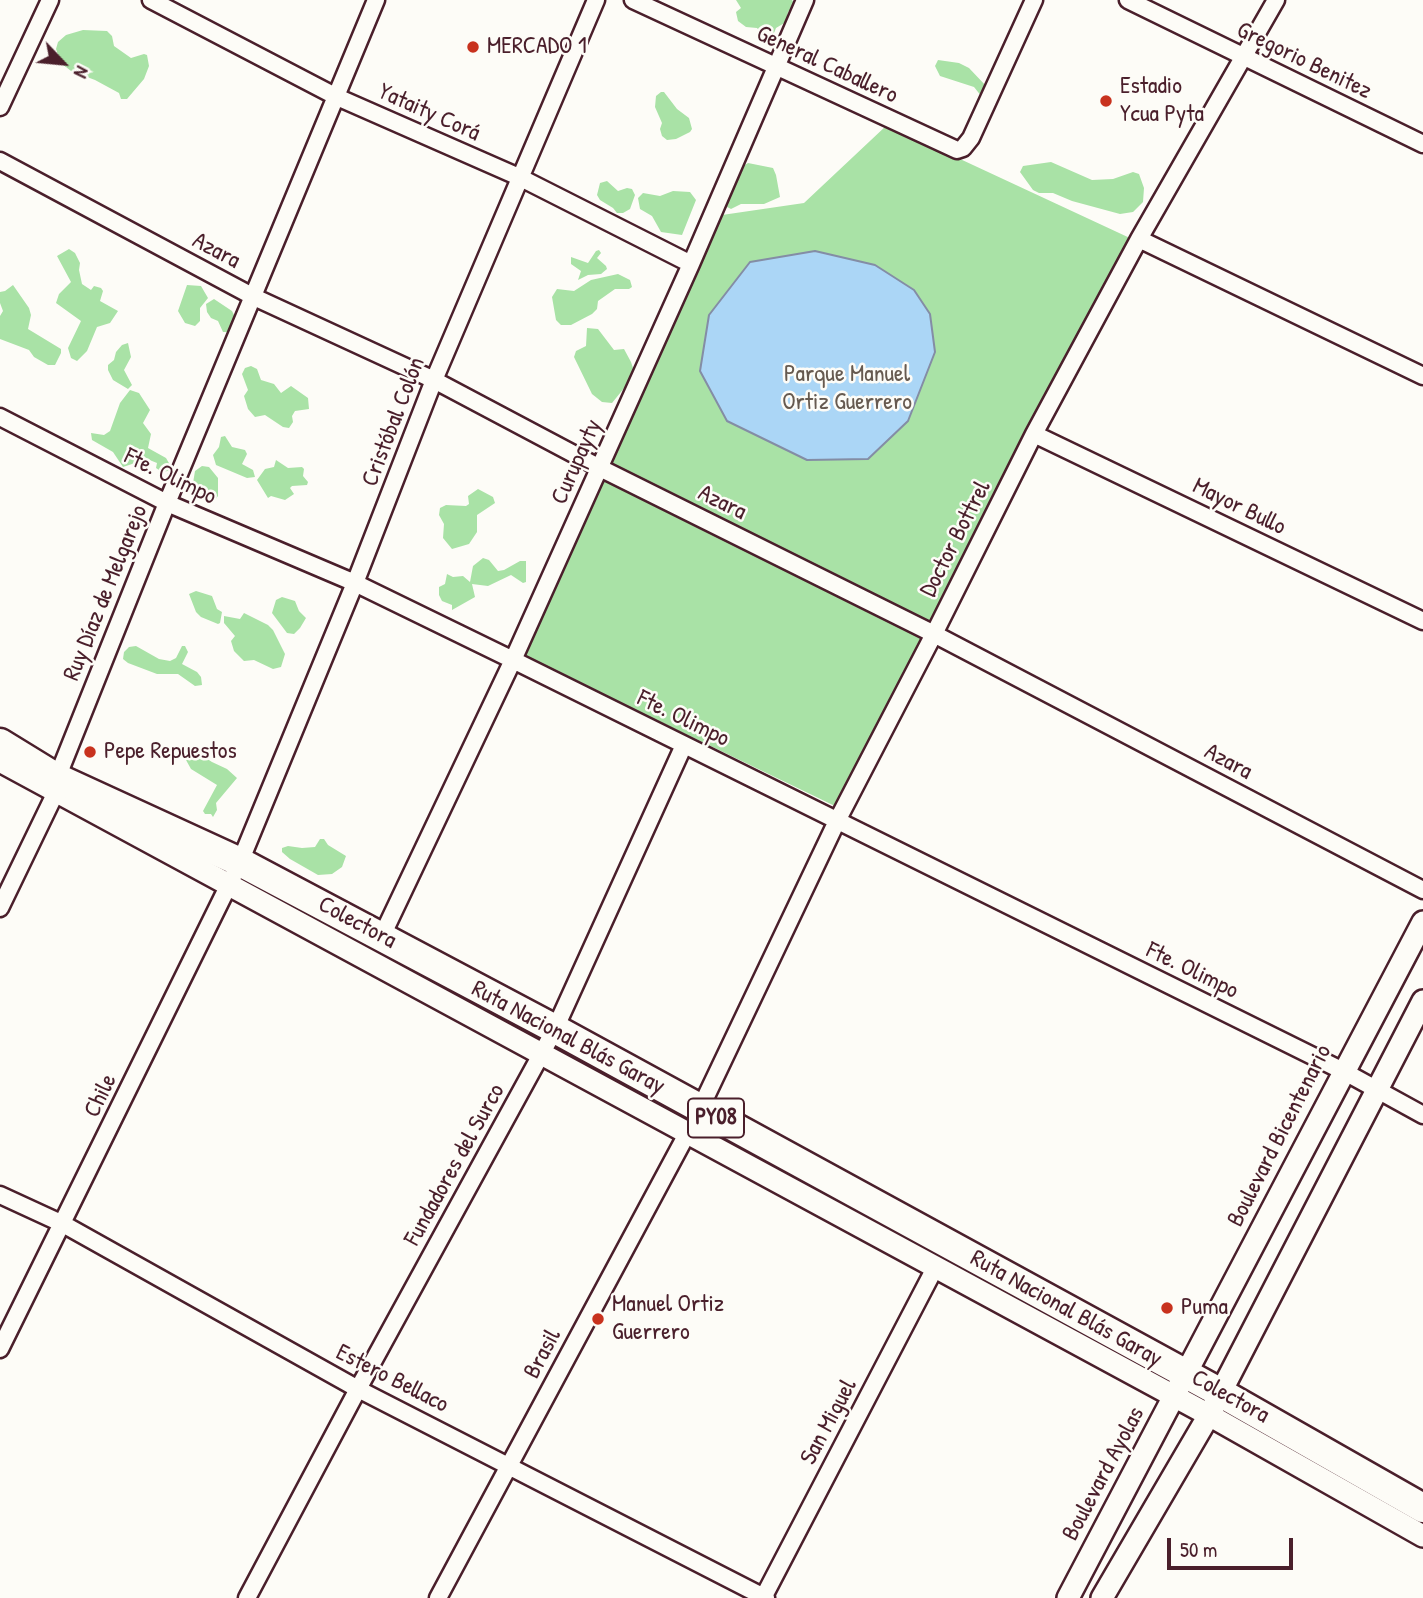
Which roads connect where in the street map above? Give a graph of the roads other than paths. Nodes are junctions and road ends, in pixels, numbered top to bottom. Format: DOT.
graph roads {
  1 [pos="50,0"];
  2 [pos="151,0"];
  3 [pos="376,0"];
  4 [pos="596,0"];
  5 [pos="633,0"];
  6 [pos="805,0"];
  7 [pos="1034,0"];
  8 [pos="1128,0"];
  9 [pos="1276,0"];
  10 [pos="1243,57"];
  11 [pos="776,65"];
  12 [pos="337,97"];
  13 [pos="0,107"];
  14 [pos="1423,144"];
  15 [pos="0,161"];
  16 [pos="519,177"];
  17 [pos="1139,239"];
  18 [pos="691,264"];
  19 [pos="254,297"];
  20 [pos="1423,376"];
  21 [pos="434,380"];
  22 [pos="0,417"];
  23 [pos="1034,434"];
  24 [pos="600,468"];
  25 [pos="167,503"];
  26 [pos="355,583"];
  27 [pos="1423,621"];
  28 [pos="934,634"];
  29 [pos="513,660"];
  30 [pos="0,743"];
  31 [pos="684,745"];
  32 [pos="0,761"];
  33 [pos="56,785"];
  34 [pos="837,821"];
  35 [pos="235,873"];
  36 [pos="1423,890"];
  37 [pos="0,908"];
  38 [pos="1423,922"];
  39 [pos="381,938"];
  40 [pos="1423,1002"];
  41 [pos="549,1041"];
  42 [pos="1343,1071"];
  43 [pos="1376,1090"];
  44 [pos="1423,1115"];
  45 [pos="694,1120"];
  46 [pos="0,1195"];
  47 [pos="63,1224"];
  48 [pos="936,1266"];
  49 [pos="0,1349"];
  50 [pos="1180,1386"];
  51 [pos="358,1389"];
  52 [pos="1215,1404"];
  53 [pos="509,1464"];
  54 [pos="1423,1508"];
  55 [pos="1423,1536"];
  56 [pos="764,1597"];
  57 [pos="247,1598"];
  58 [pos="438,1598"];
  59 [pos="1068,1598"];
  60 [pos="1102,1598"];
  1 -- 13 [label="street"];
  2 -- 12 [label="street, Yataity Corá"];
  3 -- 12 [label="street, Ruy Díaz de Melgarejo"];
  4 -- 16 [label="street, Cristóbal Colón"];
  5 -- 11 [label="street, General Caballero"];
  6 -- 11 [label="street, Curupayty"];
  7 -- 11 [label="street, General Caballero"];
  8 -- 10 [label="street, Gregorio Benitez"];
  9 -- 10 [label="street, Doctor Bottrel"];
  10 -- 14 [label="street, Gregorio Benitez"];
  10 -- 17 [label="street, Doctor Bottrel"];
  11 -- 18 [label="street, Curupayty"];
  12 -- 16 [label="street, Yataity Corá"];
  12 -- 19 [label="street, Ruy Díaz de Melgarejo"];
  15 -- 19 [label="street, Azara"];
  16 -- 18 [label="street, Yataity Corá"];
  16 -- 21 [label="street, Cristóbal Colón"];
  17 -- 20 [label="street"];
  17 -- 23 [label="street, Doctor Bottrel"];
  18 -- 24 [label="street, Curupayty"];
  19 -- 21 [label="street, Azara"];
  19 -- 25 [label="street, Ruy Díaz de Melgarejo"];
  21 -- 24 [label="street, Azara"];
  21 -- 26 [label="street, Cristóbal Colón"];
  22 -- 25 [label="street, Fte. Olimpo"];
  23 -- 27 [label="street, Mayor Bullo"];
  23 -- 28 [label="street, Doctor Bottrel"];
  24 -- 28 [label="street, Azara"];
  24 -- 29 [label="street, Curupayty"];
  25 -- 26 [label="street, Fte. Olimpo"];
  25 -- 33 [label="street, Ruy Díaz de Melgarejo"];
  26 -- 29 [label="street, Fte. Olimpo"];
  26 -- 35 [label="street, Cristóbal Colón"];
  28 -- 34 [label="street, Doctor Bottrel"];
  28 -- 36 [label="street, Azara"];
  29 -- 31 [label="street, Fte. Olimpo"];
  29 -- 39 [label="street, Curupayty"];
  30 -- 33 [label="highway, Ruta Nacional Blás Garay / PY08"];
  31 -- 34 [label="street, Fte. Olimpo"];
  31 -- 41 [label="street, Fundadores del Surco"];
  32 -- 33 [label="main road"];
  33 -- 35 [label="highway, Ruta Nacional Blás Garay / PY08"];
  33 -- 37 [label="street, Ruy Díaz de Melgarejo"];
  34 -- 42 [label="street, Fte. Olimpo"];
  34 -- 45 [label="street, Doctor Bottrel"];
  35 -- 39 [label="highway, Ruta Nacional Blás Garay / PY08"];
  35 -- 41 [label="main road, Colectora"];
  35 -- 47 [label="street, Chile"];
  38 -- 42 [label="main road, Boulevard Bicentenario"];
  39 -- 41 [label="highway, Ruta Nacional Blás Garay / PY08"];
  40 -- 43 [label="main road"];
  41 -- 45 [label="highway, Ruta Nacional Blás Garay / PY08"];
  41 -- 51 [label="street, Fundadores del Surco"];
  42 -- 43 [label="street, Fte. Olimpo"];
  42 -- 50 [label="main road, Boulevard Bicentenario"];
  43 -- 44 [label="street, Fte. Olimpo"];
  43 -- 52 [label="main road"];
  45 -- 48 [label="main road, Colectora"];
  45 -- 50 [label="highway, Ruta Nacional Blás Garay / PY08"];
  45 -- 53 [label="street, Brasil"];
  46 -- 47 [label="street, Estero Bellaco"];
  47 -- 49 [label="street, Chile"];
  47 -- 51 [label="street, Estero Bellaco"];
  48 -- 50 [label="main road, Colectora"];
  48 -- 56 [label="street, San Miguel"];
  50 -- 52 [label="highway, Ruta Nacional Blás Garay / PY08"];
  50 -- 59 [label="main road, Boulevard Ayolas"];
  51 -- 53 [label="street, Estero Bellaco"];
  51 -- 57 [label="street, Fundadores del Surco"];
  52 -- 54 [label="highway, Ruta Nacional Blás Garay / PY08"];
  52 -- 55 [label="main road, Colectora"];
  52 -- 60 [label="main road"];
  53 -- 56 [label="street, Estero Bellaco"];
  53 -- 58 [label="street, Brasil"];
}
